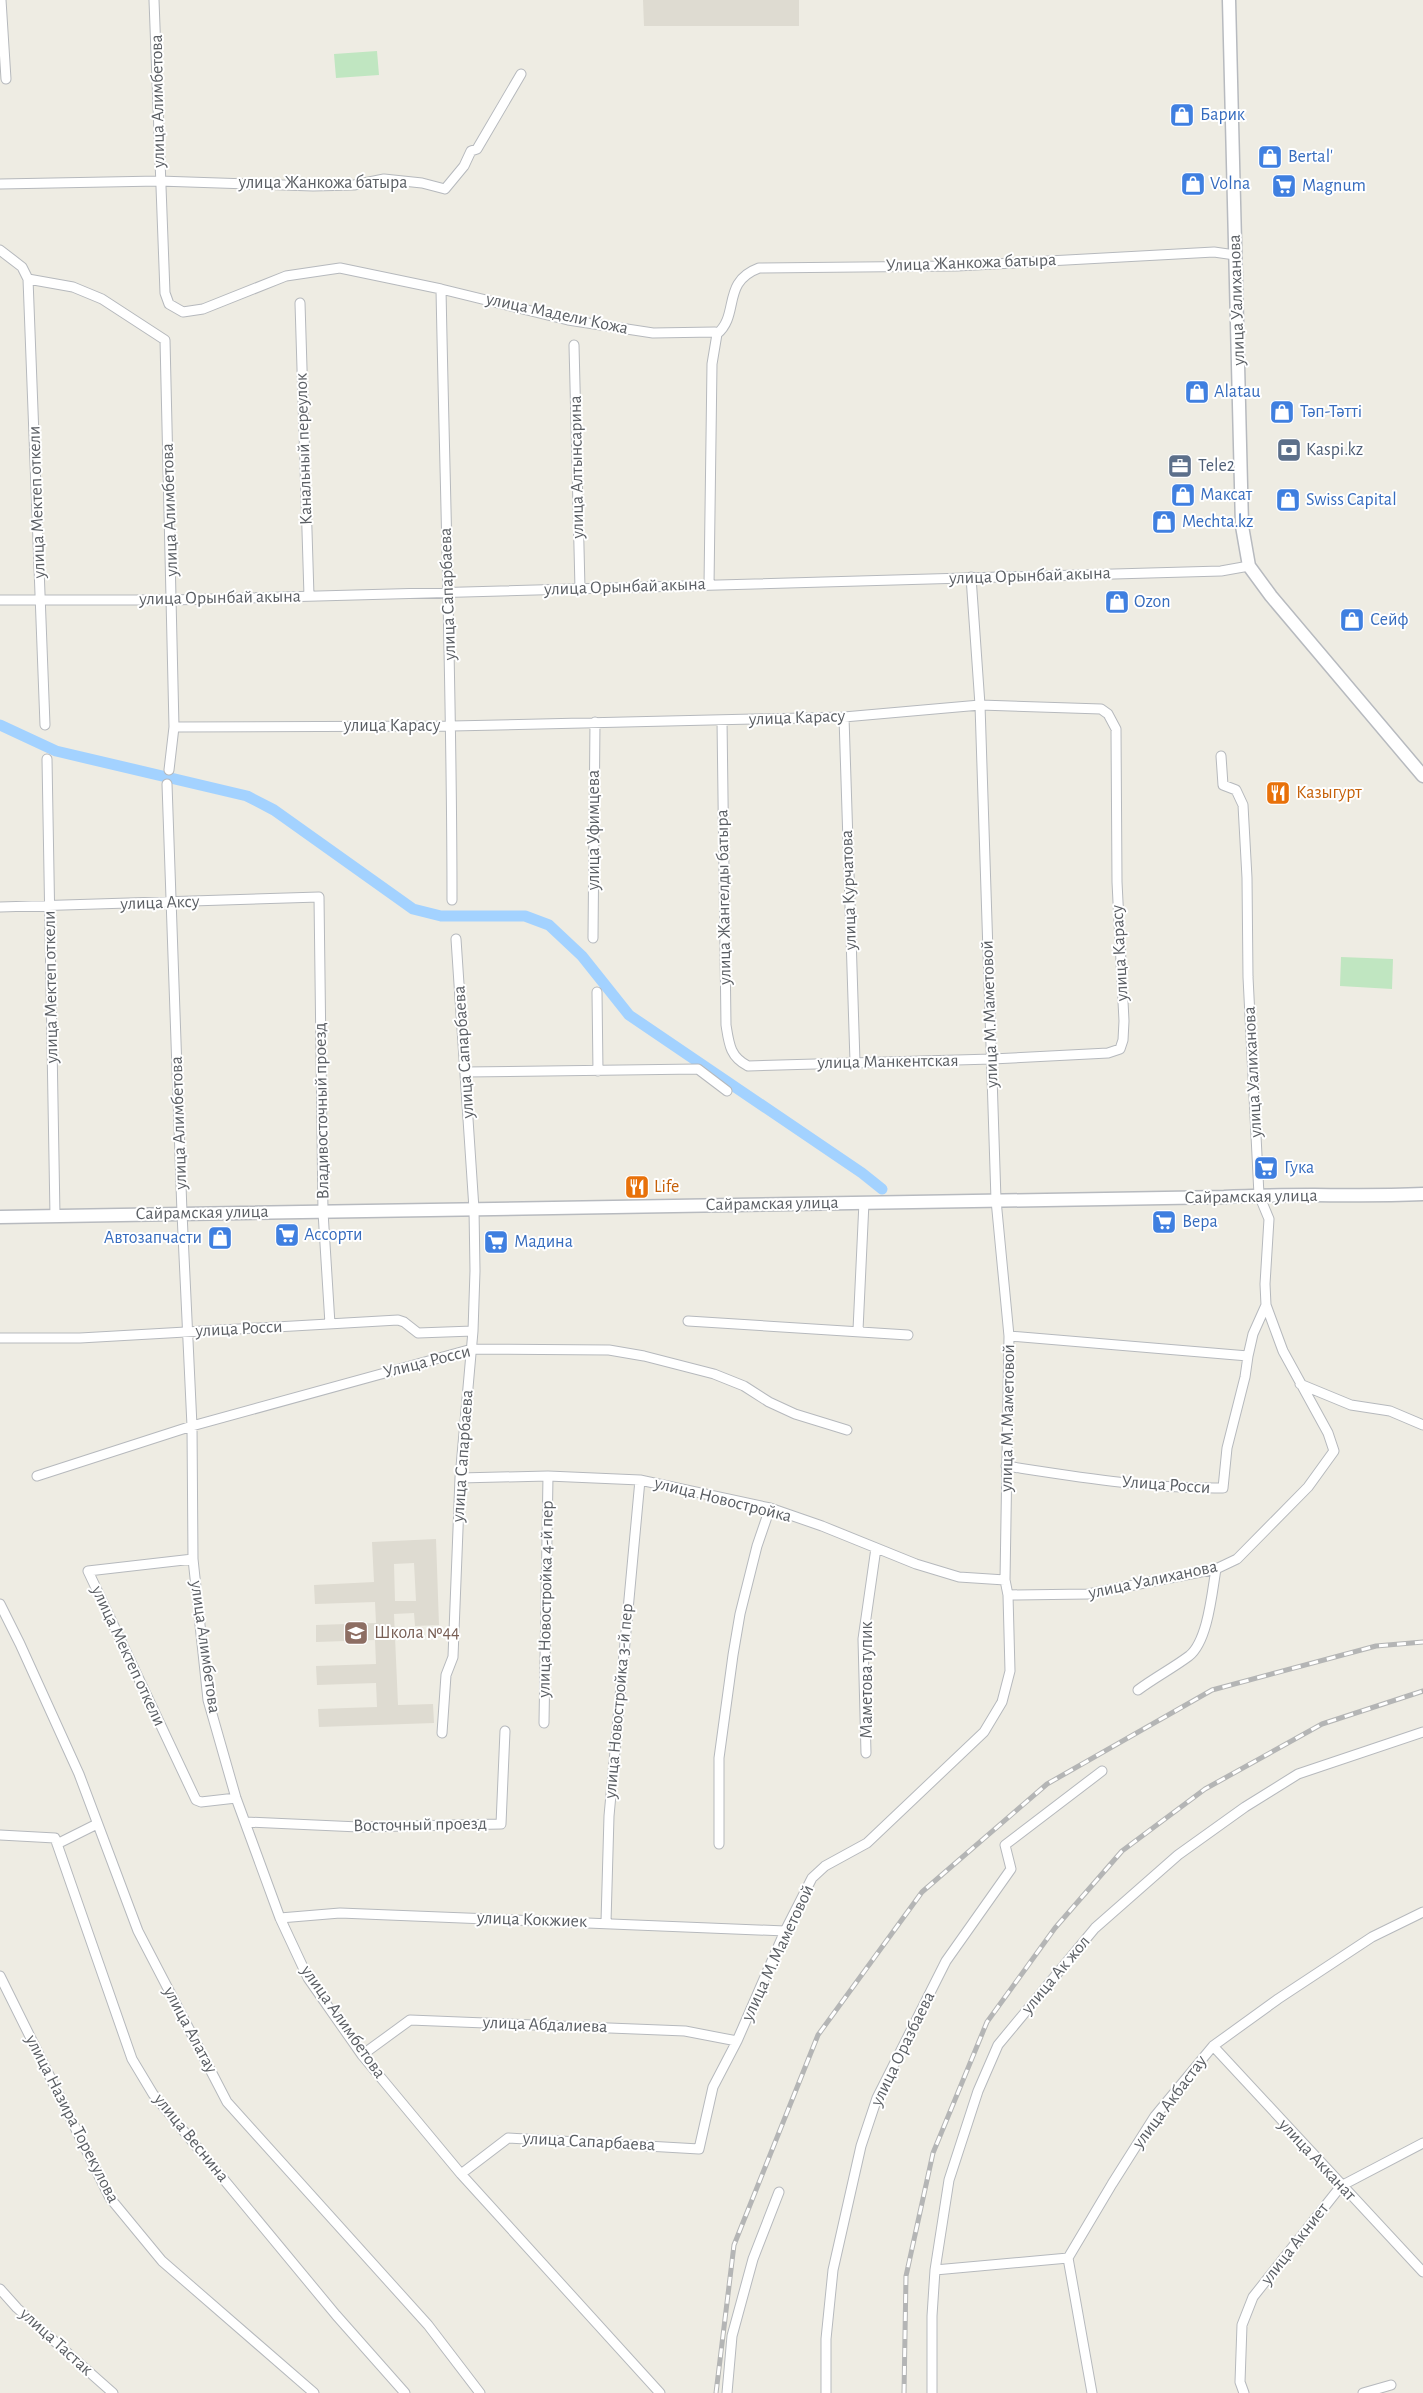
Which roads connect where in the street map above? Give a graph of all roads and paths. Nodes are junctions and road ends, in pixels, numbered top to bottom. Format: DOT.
graph roads {
  1 [pos="1,0"];
  2 [pos="154,0"];
  3 [pos="1229,0"];
  4 [pos="1,18"];
  5 [pos="521,74"];
  6 [pos="6,79"];
  7 [pos="160,181"];
  8 [pos="0,184"];
  9 [pos="0,250"];
  10 [pos="1235,255"];
  11 [pos="28,279"];
  12 [pos="442,289"];
  13 [pos="165,293"];
  14 [pos="300,303"];
  15 [pos="717,334"];
  16 [pos="574,345"];
  17 [pos="1249,566"];
  18 [pos="971,577"];
  19 [pos="709,585"];
  20 [pos="580,588"];
  21 [pos="446,592"];
  22 [pos="309,596"];
  23 [pos="0,600"];
  24 [pos="41,600"];
  25 [pos="172,600"];
  26 [pos="980,705"];
  27 [pos="844,717"];
  28 [pos="722,720"];
  29 [pos="594,722"];
  30 [pos="45,725"];
  31 [pos="174,726"];
  32 [pos="452,726"];
  33 [pos="1221,756"];
  34 [pos="47,759"];
  35 [pos="169,770"];
  36 [pos="1423,776"];
  37 [pos="167,784"];
  38 [pos="320,897"];
  39 [pos="452,900"];
  40 [pos="171,902"];
  41 [pos="0,907"];
  42 [pos="49,907"];
  43 [pos="593,938"];
  44 [pos="456,939"];
  45 [pos="597,992"];
  46 [pos="1124,1021"];
  47 [pos="992,1059"];
  48 [pos="855,1062"];
  49 [pos="748,1066"];
  50 [pos="598,1071"];
  51 [pos="465,1072"];
  52 [pos="727,1091"];
  53 [pos="1423,1194"];
  54 [pos="1259,1195"];
  55 [pos="996,1200"];
  56 [pos="864,1202"];
  57 [pos="474,1209"];
  58 [pos="323,1212"];
  59 [pos="182,1213"];
  60 [pos="55,1216"];
  61 [pos="0,1217"];
  62 [pos="1266,1305"];
  63 [pos="688,1321"];
  64 [pos="330,1324"];
  65 [pos="858,1330"];
  66 [pos="473,1331"];
  67 [pos="188,1332"];
  68 [pos="908,1335"];
  69 [pos="1009,1336"];
  70 [pos="0,1338"];
  71 [pos="472,1349"];
  72 [pos="1248,1356"];
  73 [pos="1300,1384"];
  74 [pos="1423,1425"];
  75 [pos="192,1426"];
  76 [pos="847,1430"];
  77 [pos="1006,1466"];
  78 [pos="38,1476"];
  79 [pos="548,1476"];
  80 [pos="460,1478"];
  81 [pos="640,1480"];
  82 [pos="770,1508"];
  83 [pos="876,1548"];
  84 [pos="193,1559"];
  85 [pos="1216,1569"];
  86 [pos="1005,1580"];
  87 [pos="1008,1595"];
  88 [pos="0,1604"];
  89 [pos="1138,1690"];
  90 [pos="544,1723"];
  91 [pos="505,1731"];
  92 [pos="1423,1732"];
  93 [pos="442,1733"];
  94 [pos="866,1754"];
  95 [pos="1102,1771"];
  96 [pos="236,1798"];
  97 [pos="246,1822"];
  98 [pos="97,1824"];
  99 [pos="0,1836"];
  100 [pos="56,1841"];
  101 [pos="720,1844"];
  102 [pos="1423,1912"];
  103 [pos="280,1918"];
  104 [pos="606,1922"];
  105 [pos="785,1931"];
  106 [pos="0,1976"];
  107 [pos="737,2041"];
  108 [pos="1213,2046"];
  109 [pos="362,2055"];
  110 [pos="1423,2143"];
  111 [pos="700,2149"];
  112 [pos="461,2174"];
  113 [pos="1341,2186"];
  114 [pos="779,2192"];
  115 [pos="1068,2258"];
  116 [pos="935,2270"];
  117 [pos="1423,2272"];
  118 [pos="0,2289"];
  119 [pos="1391,2385"];
  120 [pos="113,2393"];
  121 [pos="314,2393"];
  122 [pos="405,2393"];
  123 [pos="480,2393"];
  124 [pos="660,2393"];
  125 [pos="727,2393"];
  126 [pos="826,2393"];
  127 [pos="932,2393"];
  128 [pos="1092,2393"];
  129 [pos="1244,2393"];
  130 [pos="1363,2393"];
  1 -- 4 [label="street"];
  2 -- 7 [label="street, улица Алимбетова"];
  3 -- 10 [label="main road, улица Уалиханова"];
  4 -- 6 [label="street"];
  5 -- 7 [label="street, улица Жанкожа батыра"];
  7 -- 8 [label="street, улица Жанкожа батыра"];
  7 -- 13 [label="street, улица Алимбетова"];
  9 -- 11 [label="street"];
  10 -- 15 [label="street, Улица Жанкожа батыра"];
  10 -- 17 [label="main road, улица Уалиханова"];
  11 -- 24 [label="street, улица Мектеп откели"];
  11 -- 25 [label="street, улица Алимбетова"];
  12 -- 13 [label="street, улица Мадели Кожа"];
  12 -- 15 [label="street, улица Мадели Кожа"];
  12 -- 21 [label="street, улица Сапарбаева"];
  14 -- 22 [label="street, Канальный переулок"];
  15 -- 19 [label="street"];
  16 -- 20 [label="street, улица Алтынсарина"];
  17 -- 18 [label="street, улица Орынбай акына"];
  17 -- 36 [label="main road, улица Уалиханова"];
  18 -- 19 [label="street, улица Орынбай акына"];
  18 -- 26 [label="street, улица М.Маметовой"];
  19 -- 20 [label="street, улица Орынбай акына"];
  20 -- 21 [label="street, улица Орынбай акына"];
  21 -- 22 [label="street, улица Орынбай акына"];
  21 -- 32 [label="street, улица Сапарбаева"];
  22 -- 25 [label="street, улица Орынбай акына"];
  23 -- 24 [label="street, улица Орынбай акына"];
  24 -- 25 [label="street, улица Орынбай акына"];
  24 -- 30 [label="street, улица Мектеп откели"];
  25 -- 31 [label="street, улица Алимбетова"];
  26 -- 27 [label="street, улица Карасу"];
  26 -- 46 [label="street, улица Карасу"];
  26 -- 47 [label="street, улица М.Маметовой"];
  27 -- 28 [label="street, улица Карасу"];
  27 -- 48 [label="street, улица Курчатова"];
  28 -- 29 [label="street, улица Карасу"];
  28 -- 49 [label="street, улица Жангелды батыра"];
  29 -- 32 [label="street, улица Карасу"];
  29 -- 43 [label="street, улица Уфимцева"];
  31 -- 32 [label="street, улица Карасу"];
  31 -- 35 [label="street, улица Алимбетова"];
  32 -- 39 [label="street, улица Сапарбаева"];
  33 -- 54 [label="street, улица Уалиханова"];
  34 -- 42 [label="street, улица Мектеп откели"];
  37 -- 40 [label="street, улица Алимбетова"];
  38 -- 40 [label="street, улица Аксу"];
  38 -- 58 [label="street, Владивосточный проезд"];
  40 -- 42 [label="street, улица Аксу"];
  40 -- 59 [label="street, улица Алимбетова"];
  41 -- 42 [label="street, улица Аксу"];
  42 -- 60 [label="street, улица Мектеп откели"];
  44 -- 51 [label="street, улица Сапарбаева"];
  45 -- 50 [label="street"];
  46 -- 47 [label="street, улица Манкентская"];
  47 -- 48 [label="street, улица Манкентская"];
  47 -- 55 [label="street, улица М.Маметовой"];
  48 -- 49 [label="street, улица Манкентская"];
  50 -- 51 [label="street"];
  50 -- 52 [label="street"];
  51 -- 57 [label="street, улица Сапарбаева"];
  53 -- 54 [label="main road, Сайрамская улица"];
  54 -- 55 [label="main road, Сайрамская улица"];
  54 -- 62 [label="street, улица Уалиханова"];
  55 -- 56 [label="main road, Сайрамская улица"];
  55 -- 69 [label="street, улица М.Маметовой"];
  56 -- 57 [label="main road, Сайрамская улица"];
  56 -- 65 [label="street"];
  57 -- 58 [label="main road, Сайрамская улица"];
  57 -- 66 [label="street, улица Сапарбаева"];
  58 -- 59 [label="main road, Сайрамская улица"];
  58 -- 64 [label="street, Владивосточный проезд"];
  59 -- 60 [label="main road, Сайрамская улица"];
  59 -- 67 [label="street, улица Алимбетова"];
  60 -- 61 [label="main road, Сайрамская улица"];
  62 -- 72 [label="street, Улица Росси"];
  62 -- 73 [label="street, улица Уалиханова"];
  63 -- 65 [label="street"];
  64 -- 66 [label="street, улица Росси"];
  64 -- 67 [label="street, улица Росси"];
  65 -- 68 [label="street"];
  66 -- 71 [label="street, улица Сапарбаева"];
  67 -- 70 [label="street, улица Росси"];
  67 -- 75 [label="street, улица Алимбетова"];
  69 -- 72 [label="street"];
  69 -- 77 [label="street, улица М.Маметовой"];
  71 -- 75 [label="street, Улица Росси"];
  71 -- 76 [label="street, Улица Росси"];
  71 -- 80 [label="street, улица Сапарбаева"];
  72 -- 77 [label="street, Улица Росси"];
  73 -- 74 [label="street"];
  73 -- 85 [label="street, улица Уалиханова"];
  75 -- 78 [label="street, Улица Росси"];
  75 -- 84 [label="street, улица Алимбетова"];
  77 -- 86 [label="street, улица М.Маметовой"];
  79 -- 80 [label="street, улица Новостройка"];
  79 -- 81 [label="street, улица Новостройка"];
  79 -- 90 [label="street, улица Новостройка 4-й пер"];
  80 -- 93 [label="street, улица Сапарбаева"];
  81 -- 82 [label="street, улица Новостройка"];
  81 -- 104 [label="street, улица Новостройка 3-й пер"];
  82 -- 83 [label="street, улица Новостройка"];
  82 -- 101 [label="street"];
  83 -- 86 [label="street, улица Новостройка"];
  83 -- 94 [label="street, Маметова тупик"];
  84 -- 96 [label="street, улица Алимбетова"];
  84 -- 96 [label="street, улица Мектеп откели"];
  85 -- 87 [label="street, улица Уалиханова"];
  85 -- 89 [label="street"];
  86 -- 87 [label="street, улица М.Маметовой"];
  87 -- 105 [label="street, улица М.Маметовой"];
  88 -- 98 [label="street, улица Алатау"];
  91 -- 97 [label="street, Восточный проезд"];
  92 -- 116 [label="street, улица Ак жол"];
  95 -- 126 [label="street, улица Оразбаева"];
  96 -- 97 [label="street, улица Алимбетова"];
  97 -- 103 [label="street, улица Алимбетова"];
  98 -- 100 [label="street"];
  98 -- 123 [label="street, улица Алатау"];
  99 -- 100 [label="street"];
  100 -- 122 [label="street, улица Веснина"];
  102 -- 108 [label="street, улица Акбастау"];
  103 -- 104 [label="street, улица Кокжиек"];
  103 -- 109 [label="street, улица Алимбетова"];
  104 -- 105 [label="street, улица Кокжиек"];
  105 -- 107 [label="street, улица М.Маметовой"];
  106 -- 121 [label="street, улица Назира Торекулова"];
  107 -- 109 [label="street, улица Абдалиева"];
  107 -- 111 [label="street, улица М.Маметовой"];
  108 -- 113 [label="street, улица Акканат"];
  108 -- 115 [label="street, улица Акбастау"];
  109 -- 112 [label="street, улица Алимбетова"];
  110 -- 113 [label="street, улица Акниет"];
  111 -- 112 [label="street, улица Сапарбаева"];
  112 -- 124 [label="street, улица Алимбетова"];
  113 -- 117 [label="street, улица Акканат"];
  113 -- 129 [label="street, улица Акниет"];
  114 -- 125 [label="street"];
  115 -- 116 [label="street"];
  115 -- 128 [label="street"];
  116 -- 127 [label="street, улица Ак жол"];
  118 -- 120 [label="street, улица Тастак"];
  119 -- 130 [label="street"];
}
